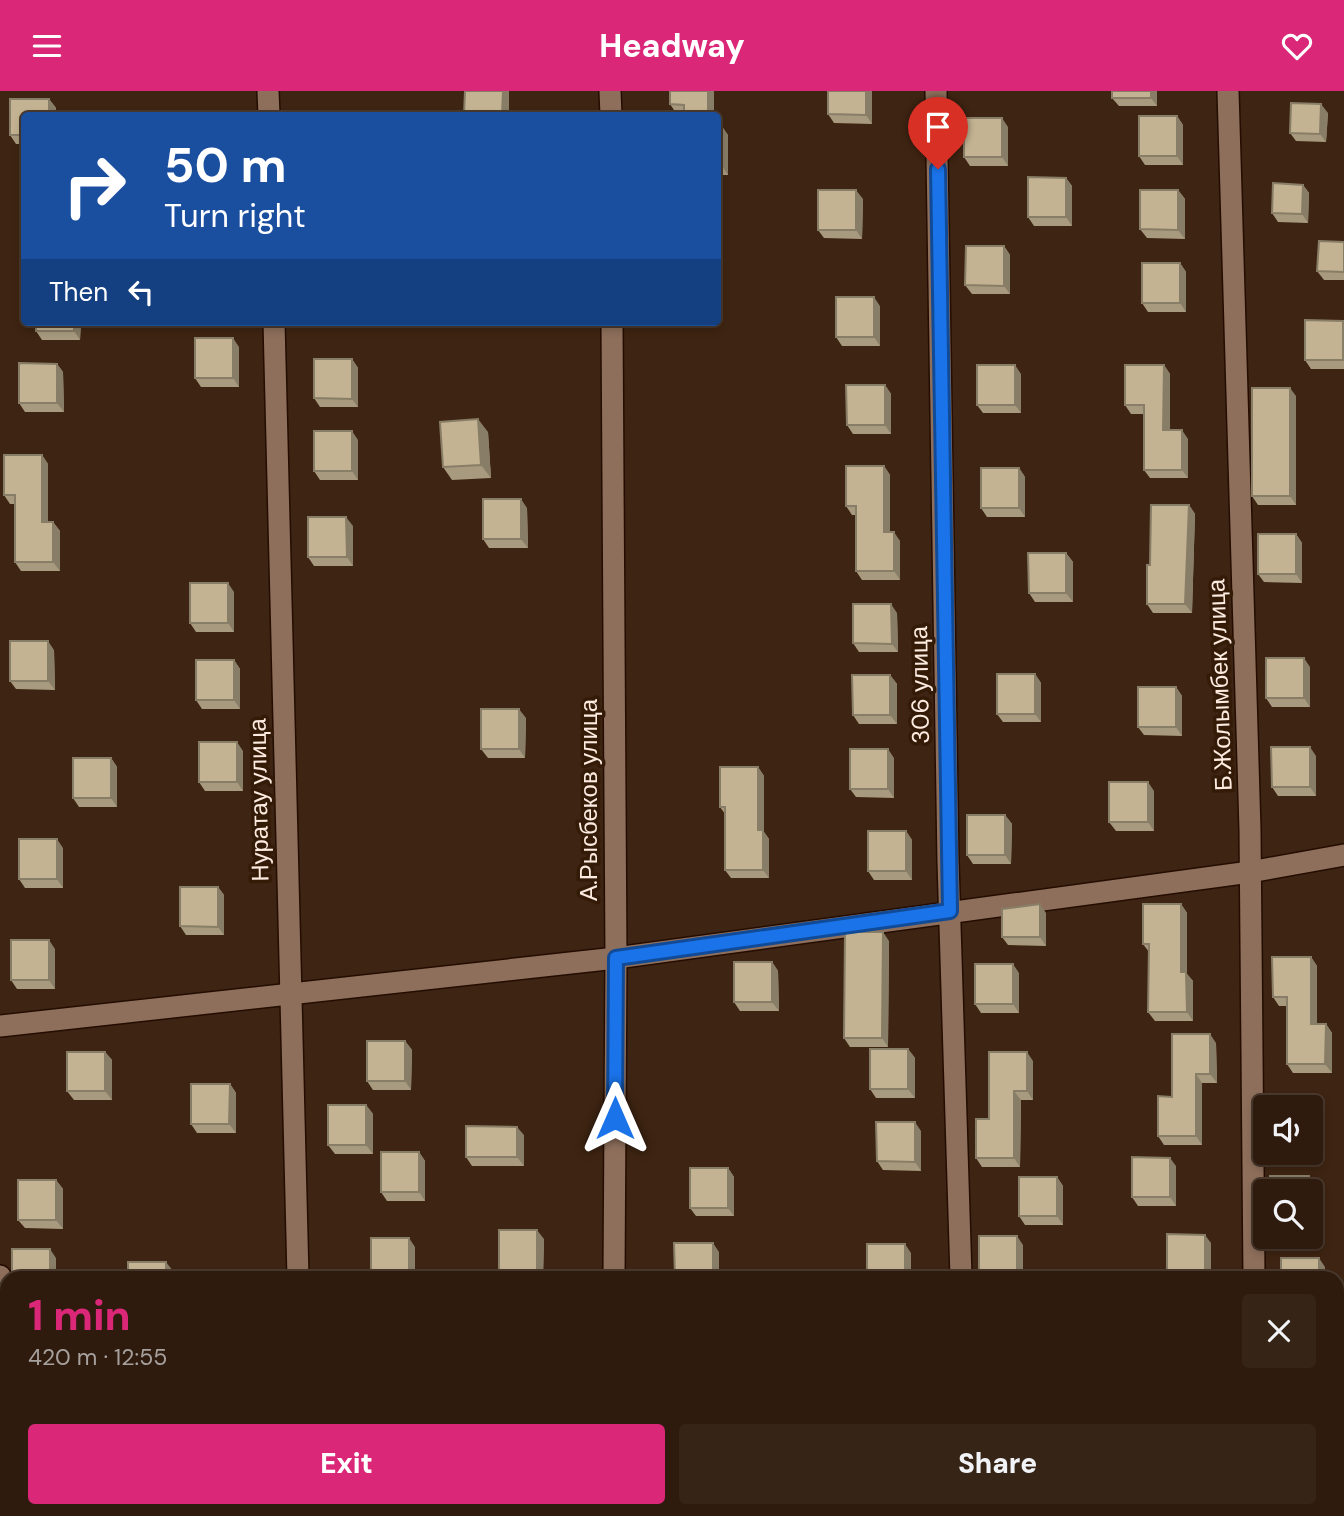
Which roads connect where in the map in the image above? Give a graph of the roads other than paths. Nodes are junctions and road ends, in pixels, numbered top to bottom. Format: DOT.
graph roads {
  1 [pos="268,91"];
  2 [pos="610,91"];
  3 [pos="936,91"];
  4 [pos="1228,91"];
  5 [pos="269,112"];
  6 [pos="611,112"];
  7 [pos="274,326"];
  8 [pos="612,326"];
  9 [pos="1344,855"];
  10 [pos="1250,872"];
  11 [pos="950,911"];
  12 [pos="616,958"];
  13 [pos="289,993"];
  14 [pos="0,1025"];
  15 [pos="298,1271"];
  16 [pos="614,1271"];
  17 [pos="961,1271"];
  18 [pos="1254,1271"];
  1 -- 5 [label="street"];
  2 -- 6 [label="street"];
  3 -- 11 [label="street, 306 улица"];
  4 -- 10 [label="street, Б.Жолымбек улица"];
  7 -- 13 [label="street, Нуратау улица"];
  8 -- 12 [label="street, А.Рысбеков улица"];
  9 -- 10 [label="street"];
  10 -- 11 [label="street"];
  10 -- 18 [label="street, Б.Жолымбек улица"];
  11 -- 12 [label="street"];
  11 -- 17 [label="street, 306 улица"];
  12 -- 13 [label="street"];
  12 -- 16 [label="street, А.Рысбеков улица"];
  13 -- 14 [label="street"];
  13 -- 15 [label="street, Нуратау улица"];
}
